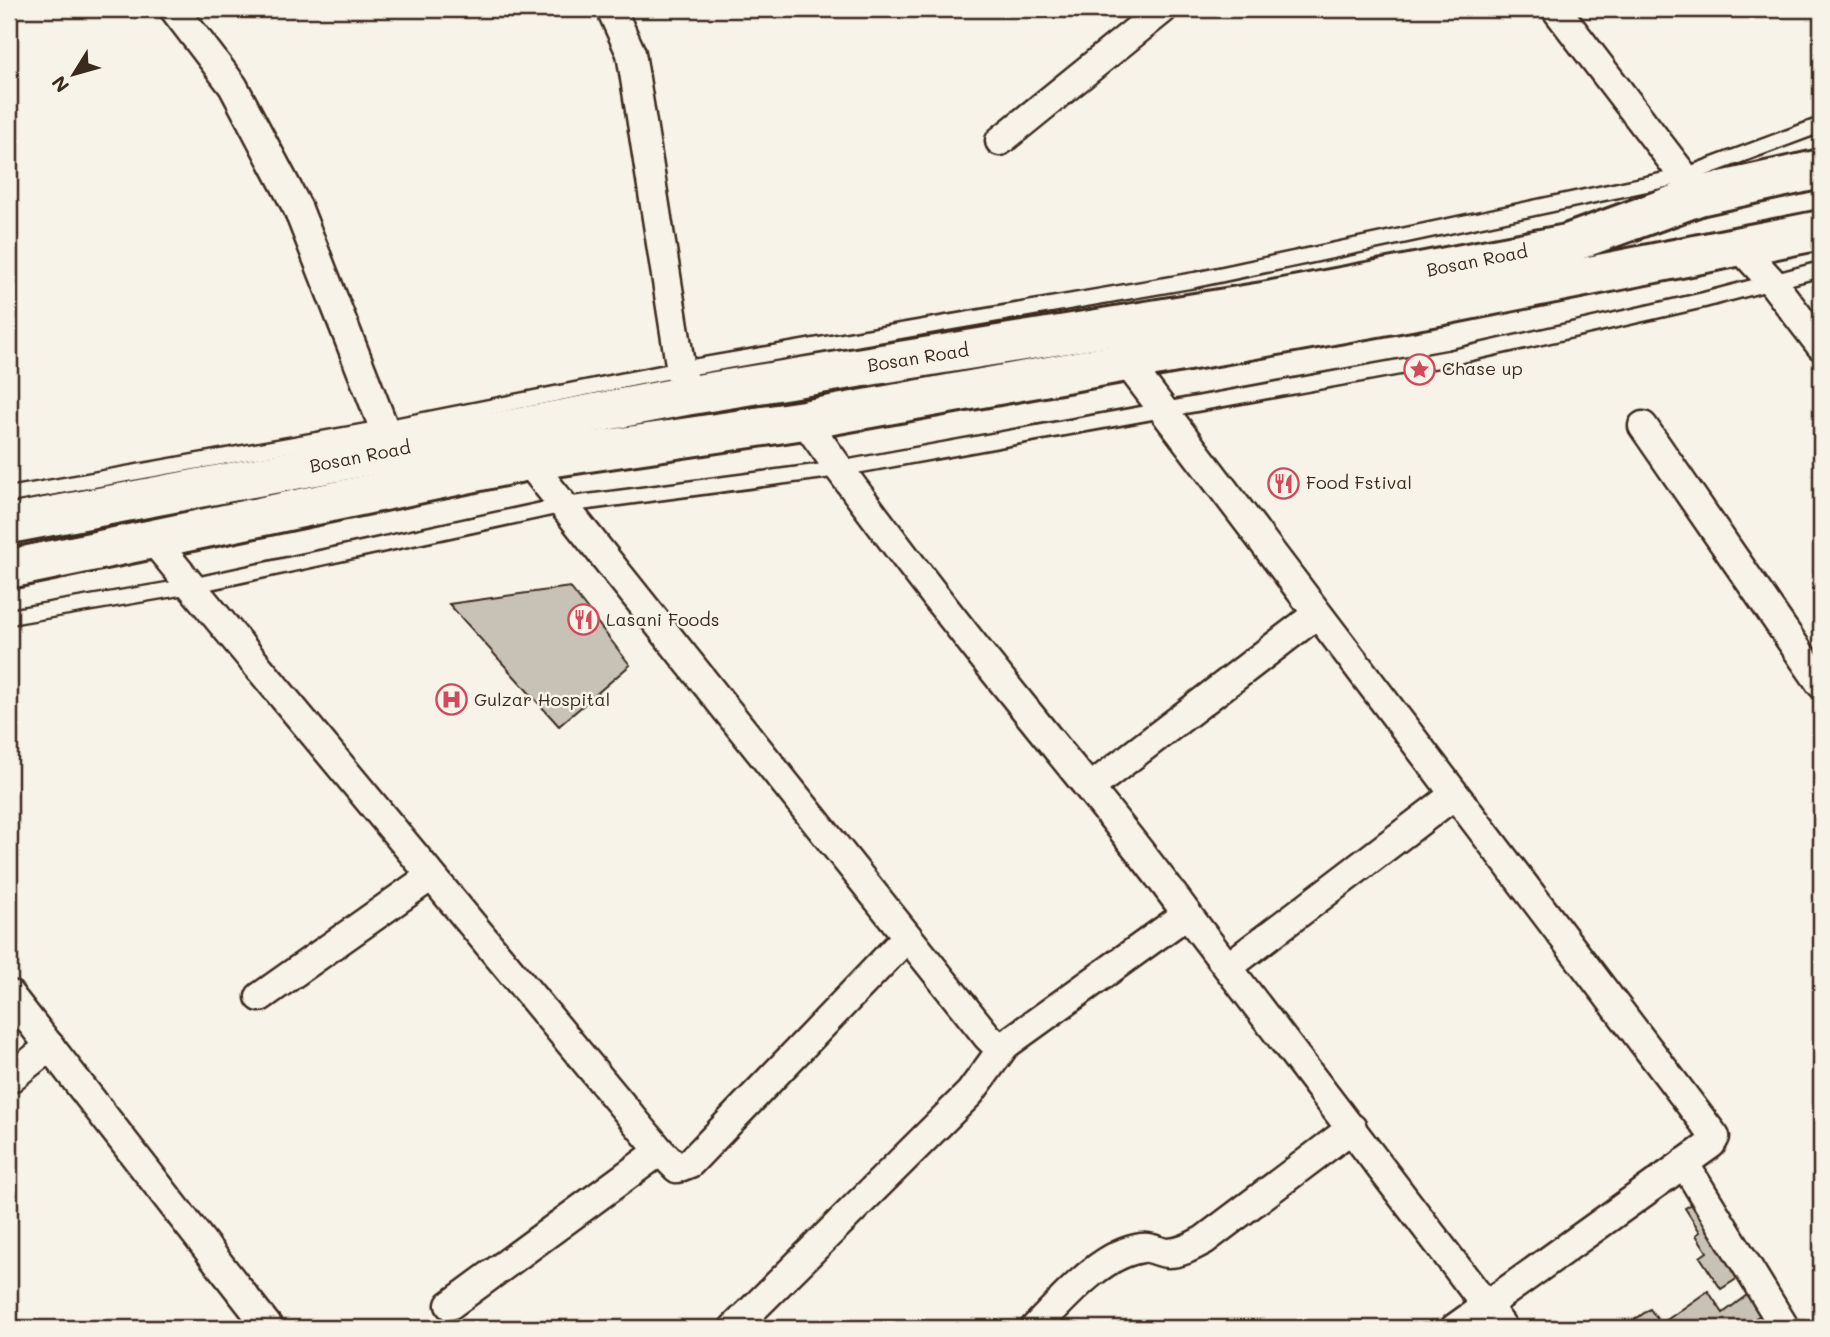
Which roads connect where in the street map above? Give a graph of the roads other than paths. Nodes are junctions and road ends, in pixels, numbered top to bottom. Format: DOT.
graph roads {
  1 [pos="174,9"];
  2 [pos="611,9"];
  3 [pos="1163,9"];
  4 [pos="1556,9"];
  5 [pos="1821,125"];
  6 [pos="1000,141"];
  7 [pos="1821,169"];
  8 [pos="1691,186"];
  9 [pos="1821,230"];
  10 [pos="1739,246"];
  11 [pos="1821,269"];
  12 [pos="1772,282"];
  13 [pos="1821,346"];
  14 [pos="1126,360"];
  15 [pos="683,382"];
  16 [pos="1164,410"];
  17 [pos="804,420"];
  18 [pos="1643,426"];
  19 [pos="384,428"];
  20 [pos="528,461"];
  21 [pos="839,469"];
  22 [pos="9,495"];
  23 [pos="565,505"];
  24 [pos="9,524"];
  25 [pos="153,540"];
  26 [pos="9,569"];
  27 [pos="191,586"];
  28 [pos="1317,614"];
  29 [pos="9,617"];
  30 [pos="1821,684"];
  31 [pos="1090,788"];
  32 [pos="1454,795"];
  33 [pos="431,876"];
  34 [pos="1187,914"];
  35 [pos="907,937"];
  36 [pos="1228,967"];
  37 [pos="9,994"];
  38 [pos="260,997"];
  39 [pos="1005,1045"];
  40 [pos="50,1046"];
  41 [pos="9,1079"];
  42 [pos="1352,1128"];
  43 [pos="660,1151"];
  44 [pos="1684,1163"];
  45 [pos="450,1305"];
  46 [pos="1486,1305"];
  47 [pos="270,1328"];
  48 [pos="734,1328"];
  49 [pos="1035,1328"];
  50 [pos="1455,1328"];
  51 [pos="1503,1328"];
  52 [pos="1785,1328"];
  1 -- 19 [label="street"];
  2 -- 15 [label="street"];
  3 -- 6 [label="street"];
  4 -- 8 [label="street"];
  5 -- 8 [label="lane"];
  7 -- 8 [label="main road, Bosan Road"];
  8 -- 15 [label="main road, Bosan Road"];
  9 -- 10 [label="main road, Bosan Road"];
  10 -- 12 [label="street"];
  10 -- 14 [label="main road, Bosan Road"];
  11 -- 12 [label="lane"];
  12 -- 13 [label="street"];
  12 -- 16 [label="lane"];
  14 -- 16 [label="street"];
  14 -- 17 [label="main road, Bosan Road"];
  15 -- 19 [label="lane"];
  15 -- 24 [label="main road, Bosan Road"];
  16 -- 21 [label="lane"];
  16 -- 28 [label="street"];
  17 -- 20 [label="main road, Bosan Road"];
  17 -- 21 [label="street"];
  18 -- 30 [label="street"];
  19 -- 22 [label="lane"];
  20 -- 23 [label="street"];
  20 -- 25 [label="main road, Bosan Road"];
  21 -- 23 [label="lane"];
  21 -- 31 [label="street"];
  23 -- 27 [label="lane"];
  23 -- 35 [label="street"];
  25 -- 26 [label="main road, Bosan Road"];
  25 -- 27 [label="street"];
  27 -- 29 [label="lane"];
  27 -- 33 [label="street"];
  28 -- 31 [label="street"];
  28 -- 32 [label="street"];
  31 -- 34 [label="street"];
  32 -- 36 [label="street"];
  32 -- 44 [label="street"];
  33 -- 38 [label="street"];
  33 -- 43 [label="street"];
  34 -- 36 [label="street"];
  34 -- 39 [label="street"];
  35 -- 39 [label="street"];
  35 -- 43 [label="street"];
  36 -- 42 [label="street"];
  37 -- 40 [label="street"];
  39 -- 48 [label="street"];
  40 -- 41 [label="street"];
  40 -- 47 [label="street"];
  42 -- 46 [label="street"];
  42 -- 49 [label="street"];
  43 -- 45 [label="street"];
  44 -- 46 [label="street"];
  44 -- 52 [label="street"];
  46 -- 50 [label="street"];
  46 -- 51 [label="street"];
}
